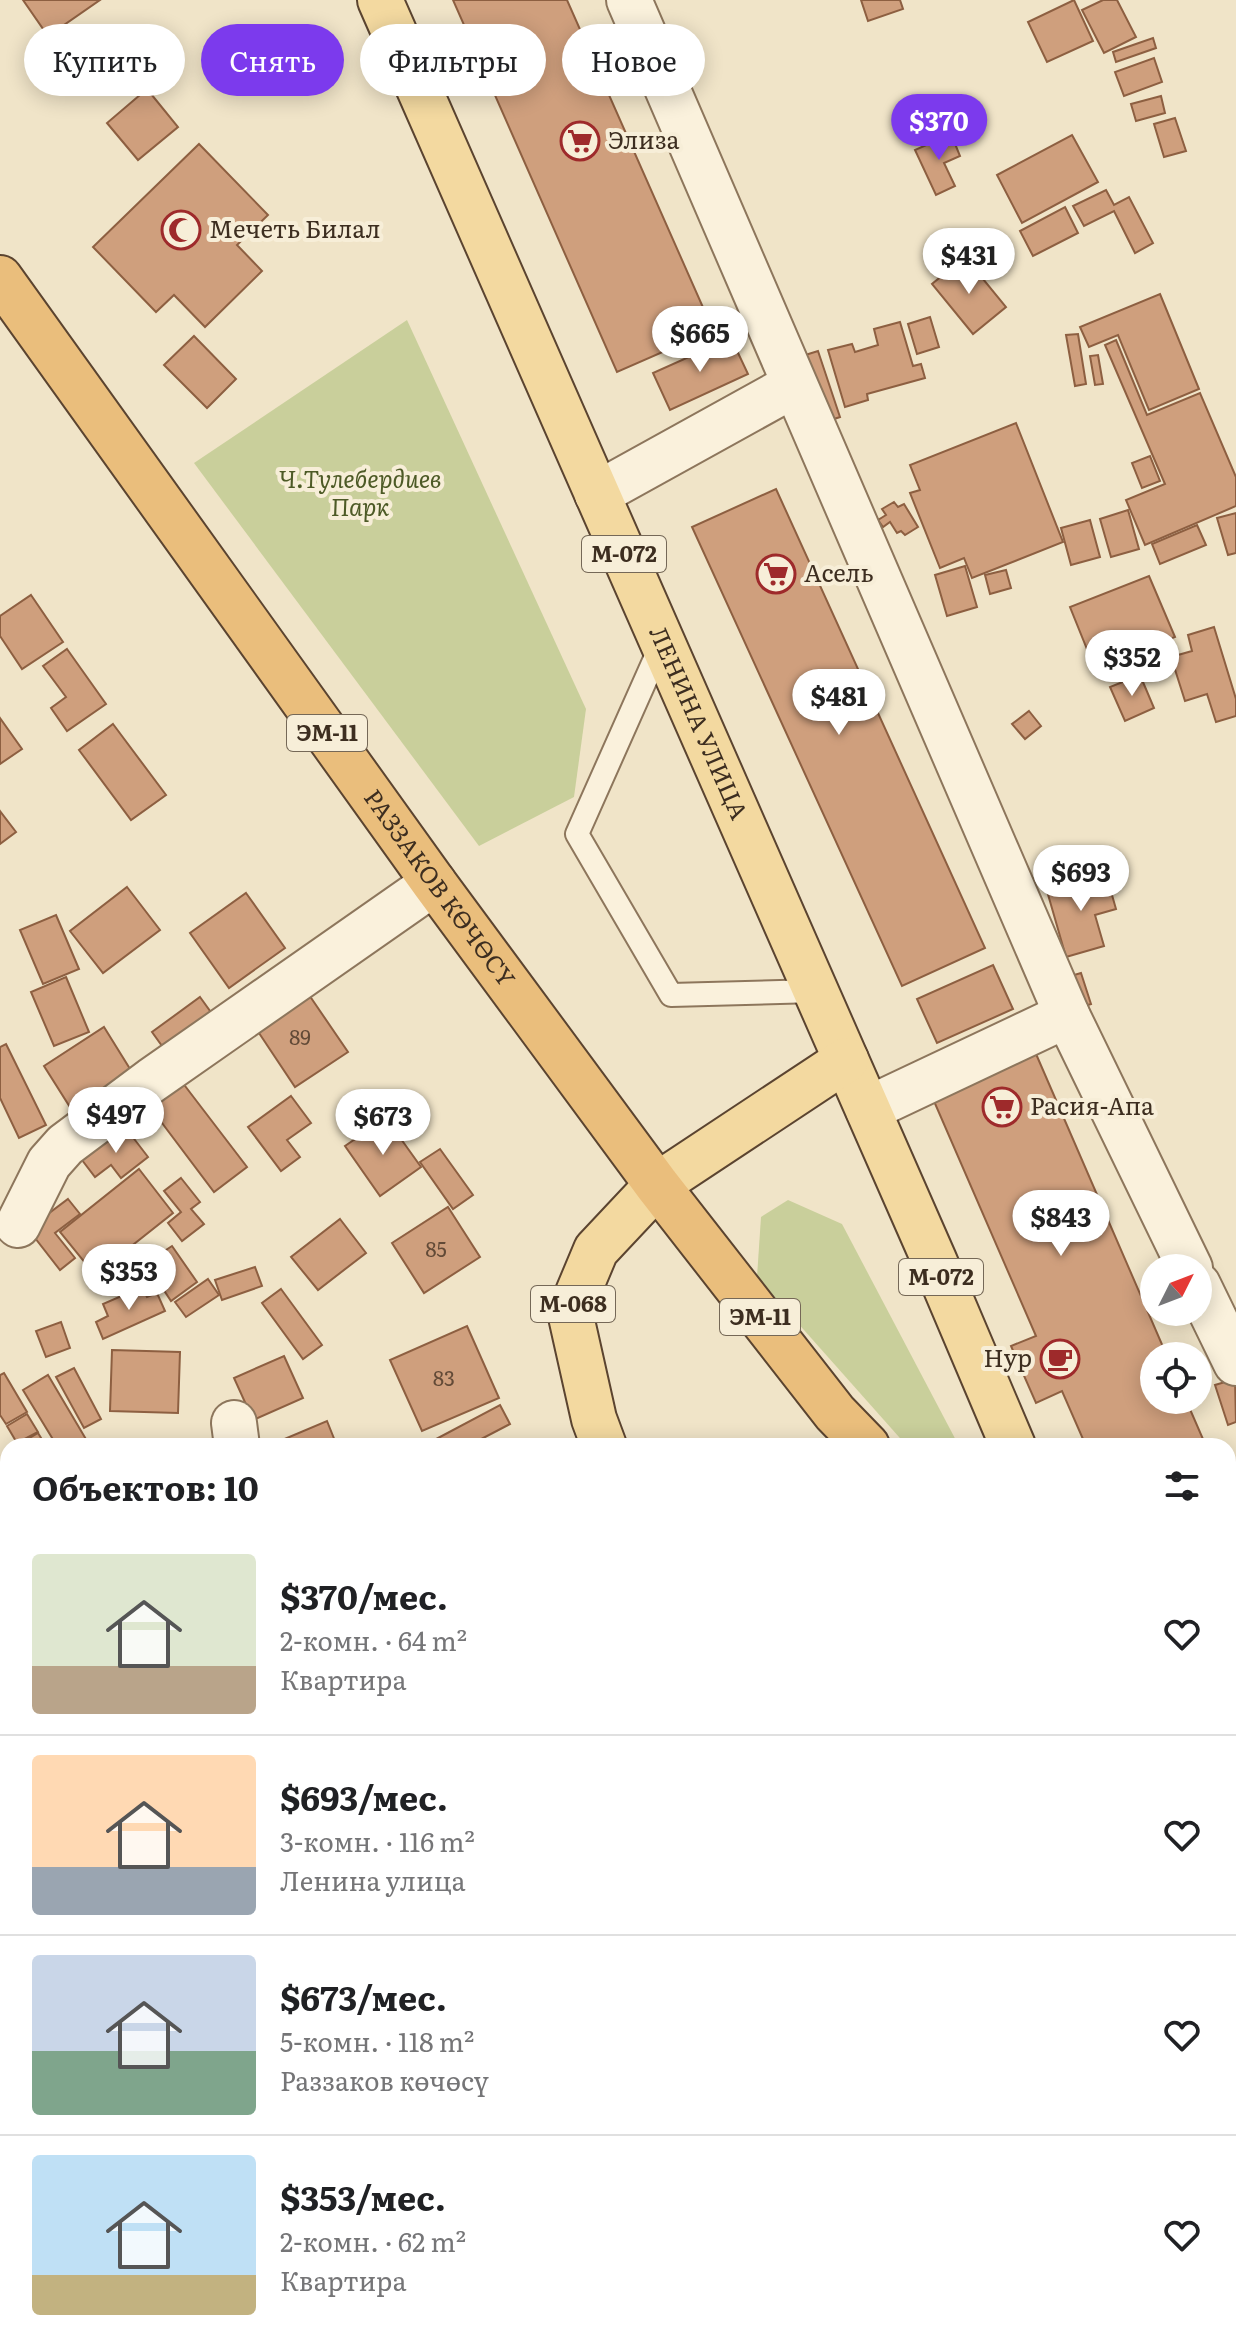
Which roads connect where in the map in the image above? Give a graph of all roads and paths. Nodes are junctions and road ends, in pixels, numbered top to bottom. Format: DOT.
graph roads {
  1 [pos="380,0"];
  2 [pos="629,0"];
  3 [pos="0,278"];
  4 [pos="794,385"];
  5 [pos="597,494"];
  6 [pos="662,641"];
  7 [pos="434,883"];
  8 [pos="816,991"];
  9 [pos="1067,1015"];
  10 [pos="846,1060"];
  11 [pos="868,1109"];
  12 [pos="657,1185"];
  13 [pos="18,1225"];
  14 [pos="1183,1254"];
  15 [pos="1212,1314"];
  16 [pos="1236,1363"];
  17 [pos="601,1438"];
  18 [pos="859,1438"];
  19 [pos="1010,1438"];
  1 -- 5 [label="main road, ЛЕНИНА УЛИЦА / М-072"];
  2 -- 4 [label="street"];
  3 -- 7 [label="highway, РАЗЗАКОВ КӨЧӨСҮ / ЭМ-11"];
  4 -- 5 [label="street"];
  4 -- 9 [label="street"];
  5 -- 6 [label="main road, ЛЕНИНА УЛИЦА / М-072"];
  6 -- 8 [label="main road, ЛЕНИНА УЛИЦА / М-072"];
  6 -- 8 [label="lane"];
  7 -- 12 [label="highway, РАЗЗАКОВ КӨЧӨСҮ / ЭМ-11"];
  7 -- 13 [label="street"];
  8 -- 10 [label="main road, ЛЕНИНА УЛИЦА / М-072"];
  9 -- 11 [label="street"];
  9 -- 14 [label="street"];
  10 -- 11 [label="main road, ЛЕНИНА УЛИЦА / М-072"];
  10 -- 12 [label="main road"];
  11 -- 19 [label="main road, ЛЕНИНА УЛИЦА / М-072"];
  12 -- 17 [label="main road, М-068"];
  12 -- 18 [label="highway, РАЗЗАКОВ КӨЧӨСҮ / ЭМ-11"];
  15 -- 16 [label="street"];
}
